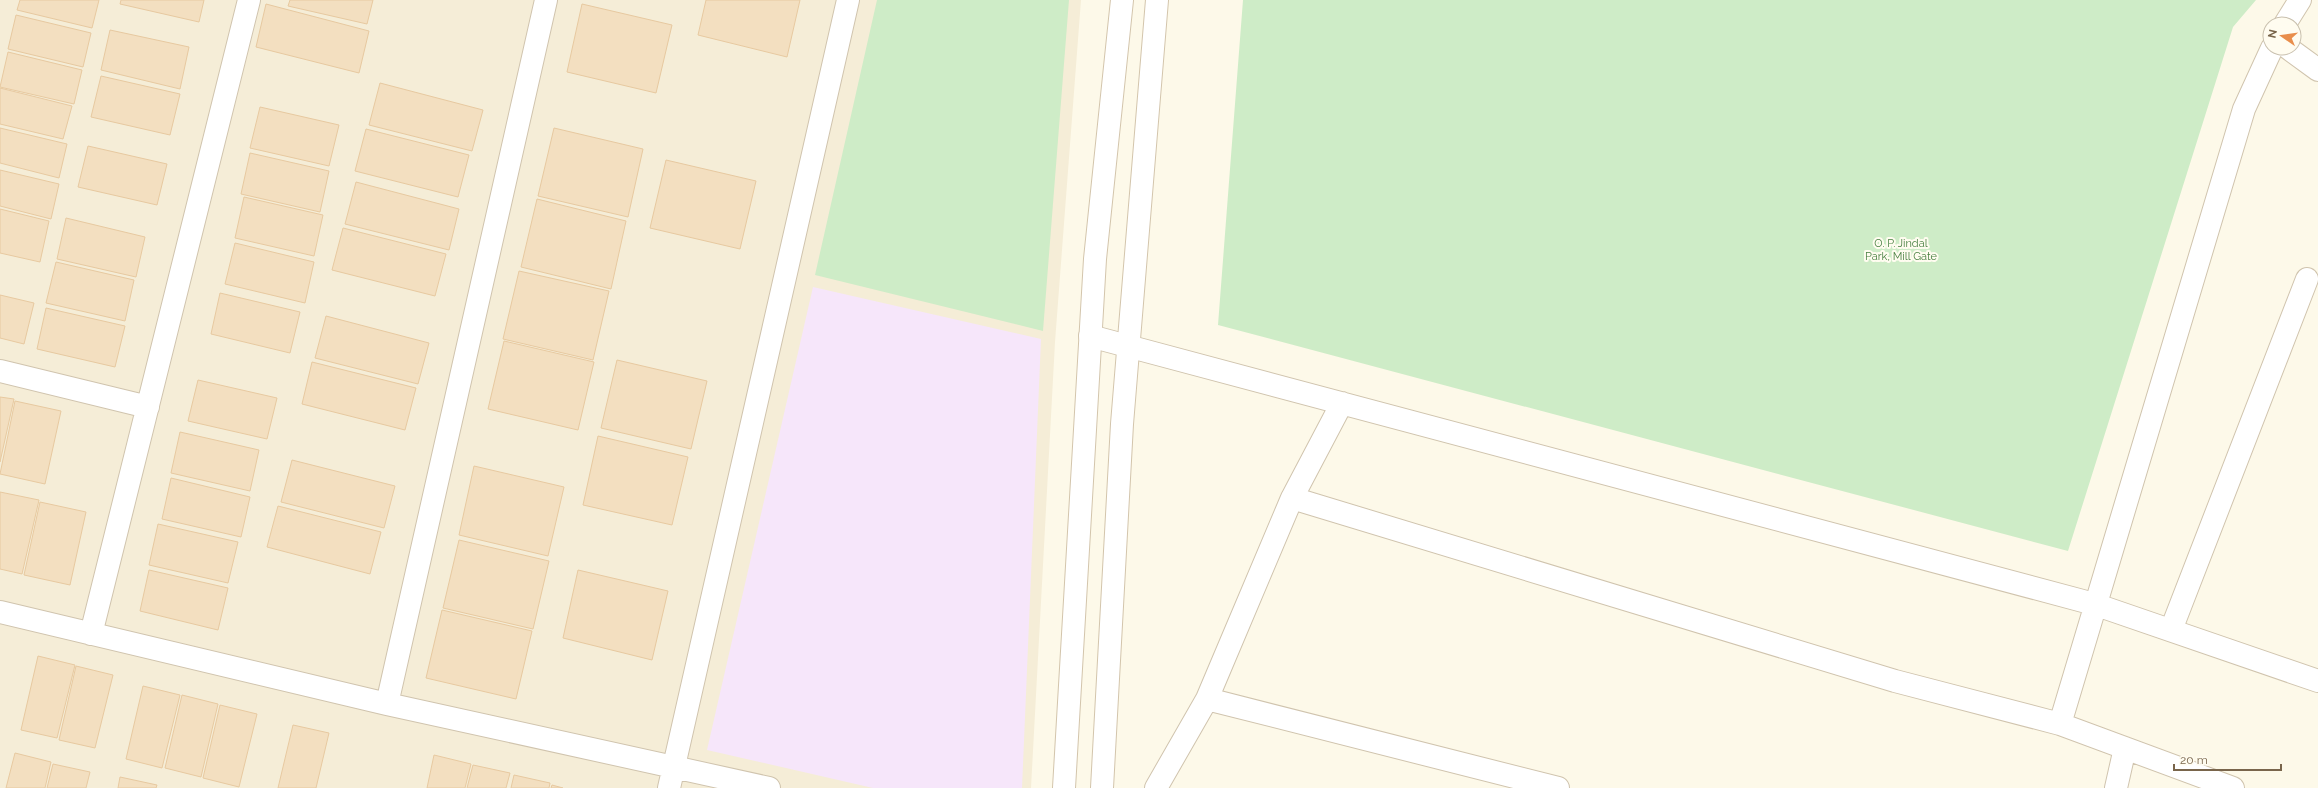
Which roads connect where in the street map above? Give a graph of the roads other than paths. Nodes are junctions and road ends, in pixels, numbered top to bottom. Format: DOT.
graph roads {
  1 [pos="249,0"];
  2 [pos="546,0"];
  3 [pos="848,0"];
  4 [pos="1122,0"];
  5 [pos="1157,0"];
  6 [pos="2300,0"];
  7 [pos="2290,16"];
  8 [pos="2268,56"];
  9 [pos="2299,56"];
  10 [pos="2318,70"];
  11 [pos="2307,279"];
  12 [pos="1090,336"];
  13 [pos="1129,346"];
  14 [pos="0,372"];
  15 [pos="1342,403"];
  16 [pos="148,407"];
  17 [pos="1292,498"];
  18 [pos="2094,604"];
  19 [pos="0,612"];
  20 [pos="2171,630"];
  21 [pos="91,634"];
  22 [pos="2318,681"];
  23 [pos="1207,699"];
  24 [pos="387,704"];
  25 [pos="2060,724"];
  26 [pos="2125,748"];
  27 [pos="672,778"];
  28 [pos="769,788"];
  29 [pos="1064,788"];
  30 [pos="1102,788"];
  31 [pos="1156,788"];
  32 [pos="1558,788"];
  33 [pos="2116,788"];
  34 [pos="2234,788"];
  1 -- 16 [label="street"];
  2 -- 24 [label="street"];
  3 -- 27 [label="street"];
  4 -- 12 [label="street"];
  5 -- 13 [label="street"];
  6 -- 7 [label="street"];
  8 -- 18 [label="street"];
  9 -- 10 [label="street"];
  11 -- 20 [label="street"];
  12 -- 13 [label="street"];
  12 -- 29 [label="street"];
  13 -- 15 [label="street"];
  13 -- 30 [label="street"];
  14 -- 16 [label="street"];
  15 -- 17 [label="street"];
  15 -- 18 [label="street"];
  16 -- 21 [label="street"];
  17 -- 23 [label="street"];
  17 -- 25 [label="street"];
  18 -- 20 [label="street"];
  18 -- 25 [label="street"];
  19 -- 21 [label="street"];
  20 -- 22 [label="street"];
  21 -- 24 [label="street"];
  23 -- 31 [label="street"];
  23 -- 32 [label="street"];
  24 -- 27 [label="street"];
  25 -- 26 [label="street"];
  26 -- 33 [label="street"];
  26 -- 34 [label="street"];
  27 -- 28 [label="street"];
}
